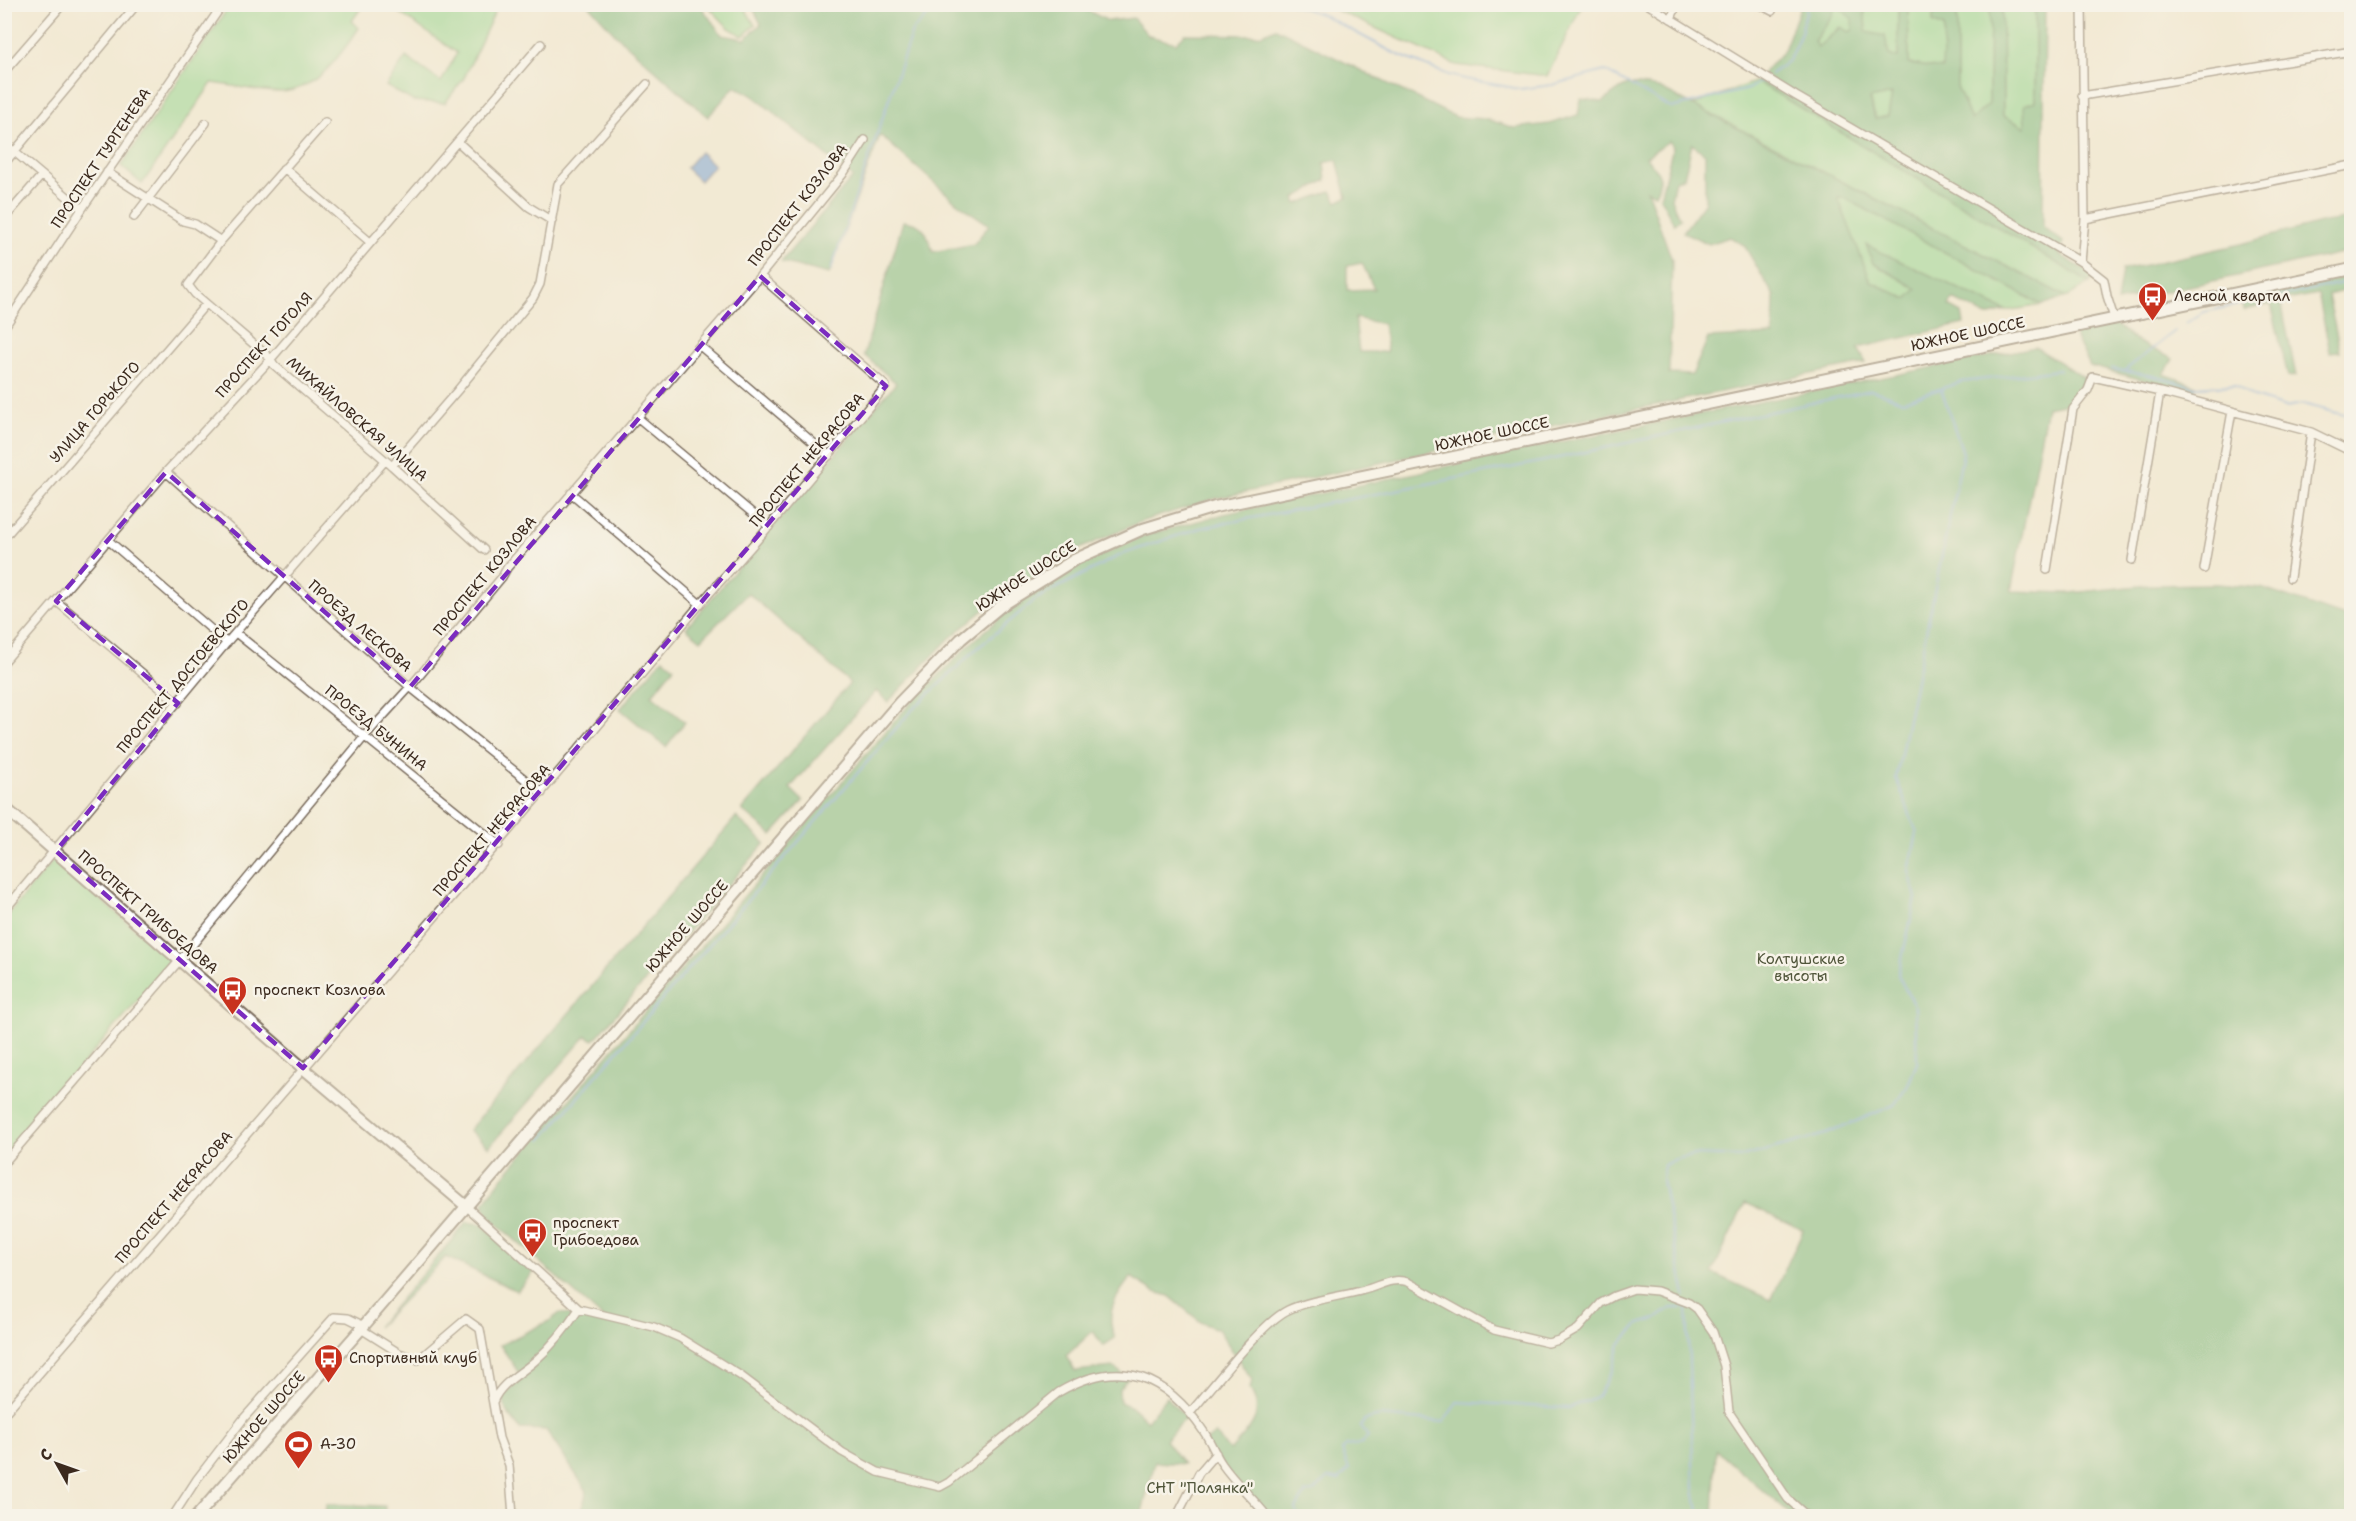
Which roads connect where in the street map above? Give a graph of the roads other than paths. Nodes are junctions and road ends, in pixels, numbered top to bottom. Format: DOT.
graph roads {
  1 [pos="63,4"];
  2 [pos="138,4"];
  3 [pos="224,4"];
  4 [pos="1647,4"];
  5 [pos="1677,4"];
  6 [pos="1759,4"];
  7 [pos="2082,4"];
  8 [pos="1772,11"];
  9 [pos="1671,19"];
  10 [pos="541,44"];
  11 [pos="2352,51"];
  12 [pos="4,72"];
  13 [pos="647,84"];
  14 [pos="2082,96"];
  15 [pos="206,123"];
  16 [pos="325,123"];
  17 [pos="865,140"];
  18 [pos="458,142"];
  19 [pos="4,143"];
  20 [pos="15,152"];
  21 [pos="4,164"];
  22 [pos="2352,165"];
  23 [pos="284,168"];
  24 [pos="107,172"];
  25 [pos="42,175"];
  26 [pos="147,199"];
  27 [pos="82,209"];
  28 [pos="134,217"];
  29 [pos="4,219"];
  30 [pos="2085,219"];
  31 [pos="552,221"];
  32 [pos="221,241"];
  33 [pos="369,242"];
  34 [pos="2081,261"];
  35 [pos="2352,269"];
  36 [pos="760,276"];
  37 [pos="206,304"];
  38 [pos="2114,318"];
  39 [pos="4,328"];
  40 [pos="700,345"];
  41 [pos="271,359"];
  42 [pos="2160,392"];
  43 [pos="2232,411"];
  44 [pos="638,417"];
  45 [pos="2312,432"];
  46 [pos="2352,452"];
  47 [pos="829,456"];
  48 [pos="388,463"];
  49 [pos="166,472"];
  50 [pos="571,493"];
  51 [pos="769,527"];
  52 [pos="4,538"];
  53 [pos="108,540"];
  54 [pos="484,550"];
  55 [pos="2132,560"];
  56 [pos="2204,569"];
  57 [pos="2047,570"];
  58 [pos="284,578"];
  59 [pos="2290,578"];
  60 [pos="56,601"];
  61 [pos="699,604"];
  62 [pos="236,633"];
  63 [pos="227,643"];
  64 [pos="4,662"];
  65 [pos="410,687"];
  66 [pos="178,703"];
  67 [pos="365,736"];
  68 [pos="542,793"];
  69 [pos="4,807"];
  70 [pos="498,845"];
  71 [pos="56,852"];
  72 [pos="4,911"];
  73 [pos="180,960"];
  74 [pos="303,1068"];
  75 [pos="4,1163"];
  76 [pos="466,1206"];
  77 [pos="579,1309"];
  78 [pos="363,1328"];
  79 [pos="493,1402"];
  80 [pos="1190,1413"];
  81 [pos="4,1414"];
  82 [pos="1216,1453"];
  83 [pos="173,1516"];
  84 [pos="197,1516"];
  85 [pos="513,1516"];
  86 [pos="1177,1516"];
  87 [pos="1267,1516"];
  88 [pos="1807,1516"];
  1 -- 12 [label="street"];
  2 -- 20 [label="street"];
  3 -- 24 [label="street, ПРОСПЕКТ ТУРГЕНЕВА"];
  4 -- 9 [label="street"];
  5 -- 9 [label="street"];
  6 -- 8 [label="street"];
  7 -- 14 [label="street"];
  9 -- 34 [label="street"];
  10 -- 18 [label="street, ПРОСПЕКТ ГОГОЛЯ"];
  11 -- 14 [label="street"];
  13 -- 31 [label="street, ПРОСПЕКТ ДОСТОЕВСКОГО"];
  14 -- 30 [label="street"];
  15 -- 26 [label="street"];
  16 -- 23 [label="street"];
  17 -- 36 [label="street, ПРОСПЕКТ КОЗЛОВА"];
  18 -- 31 [label="street"];
  18 -- 33 [label="street, ПРОСПЕКТ ГОГОЛЯ"];
  19 -- 20 [label="street"];
  20 -- 21 [label="street"];
  20 -- 25 [label="street"];
  22 -- 30 [label="street"];
  23 -- 32 [label="street"];
  23 -- 33 [label="street"];
  24 -- 26 [label="street"];
  24 -- 27 [label="street, ПРОСПЕКТ ТУРГЕНЕВА"];
  25 -- 27 [label="street"];
  25 -- 29 [label="street"];
  26 -- 28 [label="street"];
  26 -- 32 [label="street"];
  27 -- 39 [label="street, ПРОСПЕКТ ТУРГЕНЕВА"];
  30 -- 34 [label="street"];
  31 -- 48 [label="street, ПРОСПЕКТ ДОСТОЕВСКОГО"];
  32 -- 37 [label="street, МИХАЙЛОВСКАЯ УЛИЦА"];
  33 -- 41 [label="street, ПРОСПЕКТ ГОГОЛЯ"];
  34 -- 38 [label="street"];
  35 -- 38 [label="street, ЮЖНОЕ ШОССЕ"];
  36 -- 40 [label="street, ПРОСПЕКТ КОЗЛОВА"];
  36 -- 47 [label="street, ПРОСПЕКТ НЕКРАСОВА"];
  37 -- 41 [label="street, МИХАЙЛОВСКАЯ УЛИЦА"];
  37 -- 52 [label="street, УЛИЦА ГОРЬКОГО"];
  38 -- 76 [label="street, ЮЖНОЕ ШОССЕ"];
  40 -- 44 [label="street, ПРОСПЕКТ КОЗЛОВА"];
  40 -- 47 [label="street"];
  41 -- 48 [label="street, МИХАЙЛОВСКАЯ УЛИЦА"];
  41 -- 49 [label="street, ПРОСПЕКТ ГОГОЛЯ"];
  42 -- 43 [label="street"];
  42 -- 55 [label="street"];
  42 -- 57 [label="street"];
  43 -- 45 [label="street"];
  43 -- 56 [label="street"];
  44 -- 50 [label="street, ПРОСПЕКТ КОЗЛОВА"];
  44 -- 51 [label="street"];
  45 -- 46 [label="street"];
  45 -- 59 [label="street"];
  47 -- 51 [label="street, ПРОСПЕКТ НЕКРАСОВА"];
  48 -- 54 [label="street, МИХАЙЛОВСКАЯ УЛИЦА"];
  48 -- 58 [label="street, ПРОСПЕКТ ДОСТОЕВСКОГО"];
  49 -- 53 [label="street, ПРОСПЕКТ ГОГОЛЯ"];
  49 -- 58 [label="street, ПРОЕЗД ЛЕСКОВА"];
  50 -- 61 [label="street"];
  50 -- 65 [label="street, ПРОСПЕКТ КОЗЛОВА"];
  51 -- 61 [label="street, ПРОСПЕКТ НЕКРАСОВА"];
  53 -- 60 [label="street, ПРОСПЕКТ ГОГОЛЯ"];
  53 -- 63 [label="street"];
  58 -- 62 [label="street, ПРОСПЕКТ ДОСТОЕВСКОГО"];
  58 -- 65 [label="street, ПРОЕЗД ЛЕСКОВА"];
  60 -- 64 [label="street, ПРОСПЕКТ ГОГОЛЯ"];
  60 -- 66 [label="street"];
  61 -- 68 [label="street, ПРОСПЕКТ НЕКРАСОВА"];
  62 -- 63 [label="street, ПРОСПЕКТ ДОСТОЕВСКОГО"];
  62 -- 67 [label="street, ПРОЕЗД БУНИНА"];
  63 -- 66 [label="street, ПРОСПЕКТ ДОСТОЕВСКОГО"];
  65 -- 67 [label="street, ПРОСПЕКТ КОЗЛОВА"];
  65 -- 68 [label="street, ПРОЕЗД ЛЕСКОВА"];
  66 -- 71 [label="street, ПРОСПЕКТ ДОСТОЕВСКОГО"];
  67 -- 70 [label="street, ПРОЕЗД БУНИНА"];
  67 -- 73 [label="street, ПРОСПЕКТ КОЗЛОВА"];
  68 -- 70 [label="street, ПРОСПЕКТ НЕКРАСОВА"];
  69 -- 71 [label="street, ПРОСПЕКТ ГРИБОЕДОВА"];
  70 -- 74 [label="street, ПРОСПЕКТ НЕКРАСОВА"];
  71 -- 72 [label="street, ПРОСПЕКТ ДОСТОЕВСКОГО"];
  71 -- 73 [label="street, ПРОСПЕКТ ГРИБОЕДОВА"];
  73 -- 74 [label="street, ПРОСПЕКТ ГРИБОЕДОВА"];
  73 -- 75 [label="street, ПРОСПЕКТ КОЗЛОВА"];
  74 -- 76 [label="street, ПРОСПЕКТ ГРИБОЕДОВА"];
  74 -- 81 [label="street, ПРОСПЕКТ НЕКРАСОВА"];
  76 -- 77 [label="street, ПРОСПЕКТ ГРИБОЕДОВА"];
  76 -- 78 [label="street, ЮЖНОЕ ШОССЕ"];
  77 -- 79 [label="street"];
  77 -- 80 [label="street, ПРОСПЕКТ ГРИБОЕДОВА"];
  78 -- 79 [label="street"];
  78 -- 83 [label="street"];
  78 -- 84 [label="street, ЮЖНОЕ ШОССЕ"];
  79 -- 85 [label="street"];
  80 -- 82 [label="street"];
  80 -- 88 [label="street"];
  82 -- 86 [label="street"];
  82 -- 87 [label="street"];
}
